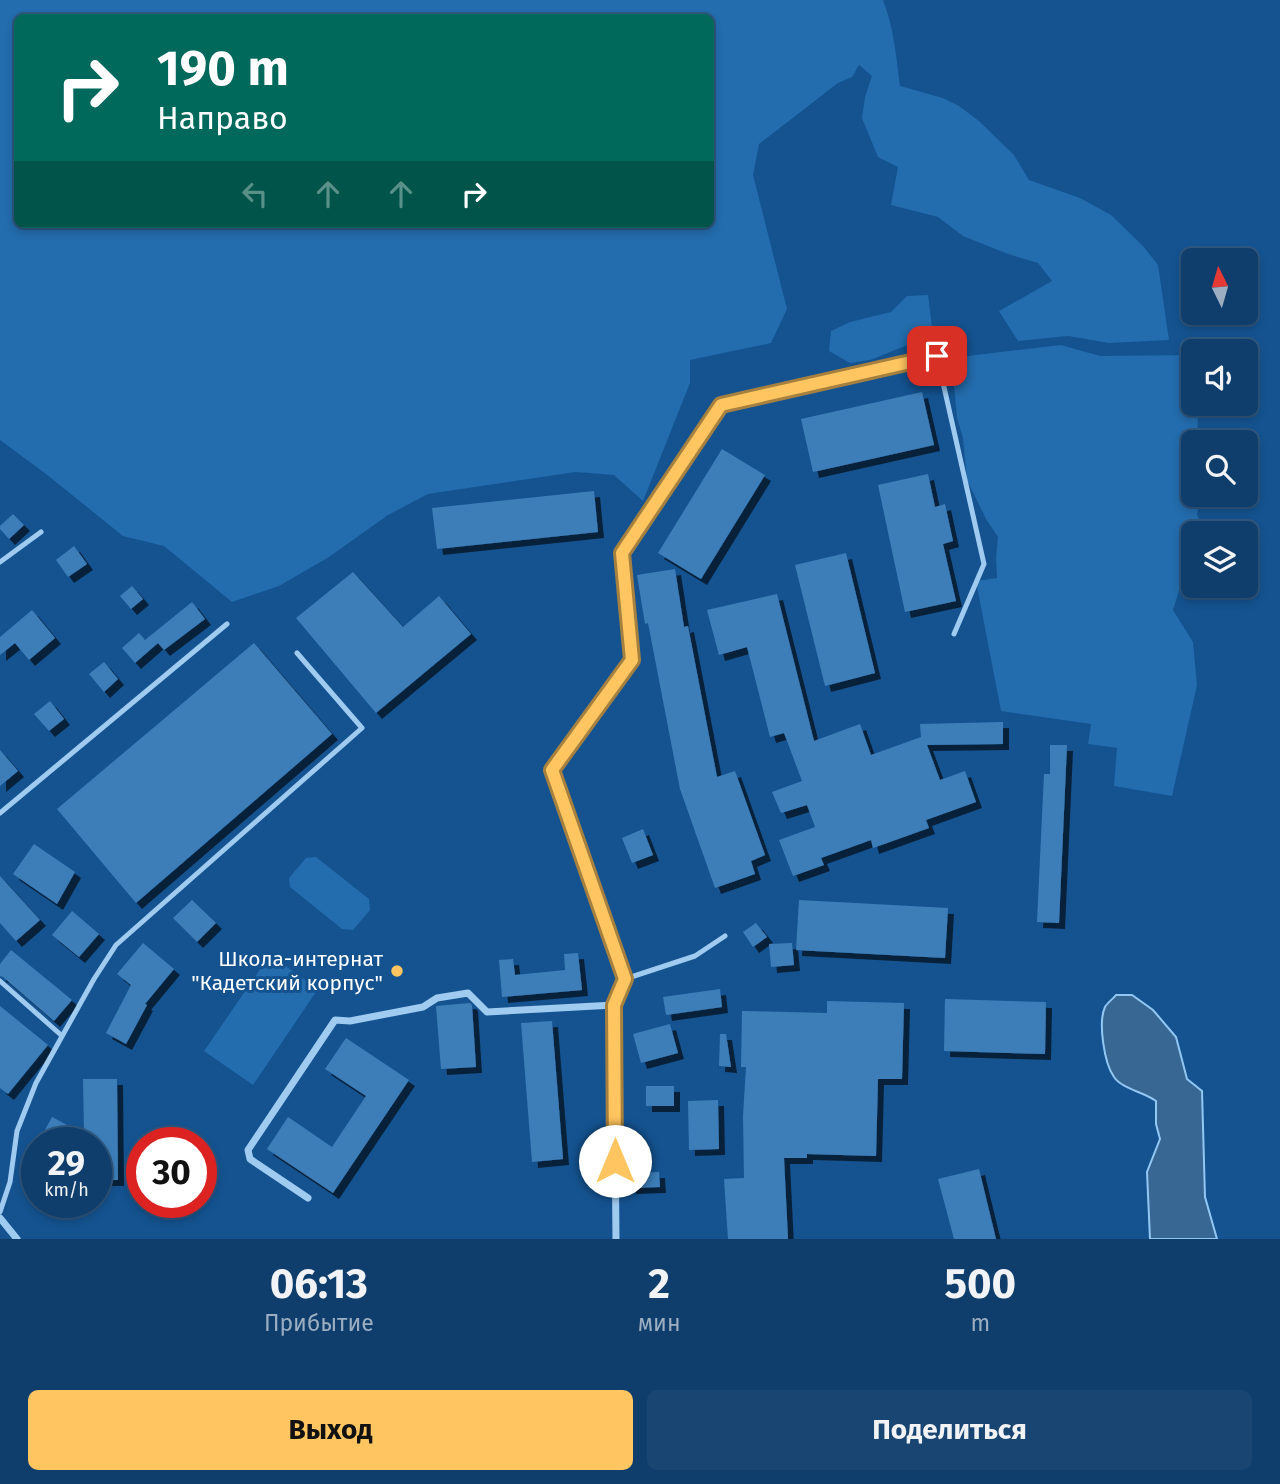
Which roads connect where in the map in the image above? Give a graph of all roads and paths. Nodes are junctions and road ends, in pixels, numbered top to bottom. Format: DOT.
graph roads {
  1 [pos="41,532"];
  2 [pos="0,562"];
  3 [pos="227,624"];
  4 [pos="954,635"];
  5 [pos="297,653"];
  6 [pos="0,813"];
  7 [pos="725,936"];
  8 [pos="625,979"];
  9 [pos="0,981"];
  10 [pos="614,1005"];
  11 [pos="61,1035"];
  12 [pos="308,1198"];
  13 [pos="0,1215"];
  14 [pos="17,1239"];
  15 [pos="616,1239"];
  1 -- 2 [label="lane"];
  3 -- 6 [label="lane"];
  4 -- 8 [label="lane"];
  5 -- 11 [label="lane"];
  7 -- 8 [label="lane"];
  8 -- 10 [label="lane"];
  9 -- 11 [label="lane"];
  10 -- 12 [label="street"];
  10 -- 15 [label="street"];
  11 -- 13 [label="lane"];
  13 -- 14 [label="street"];
}
